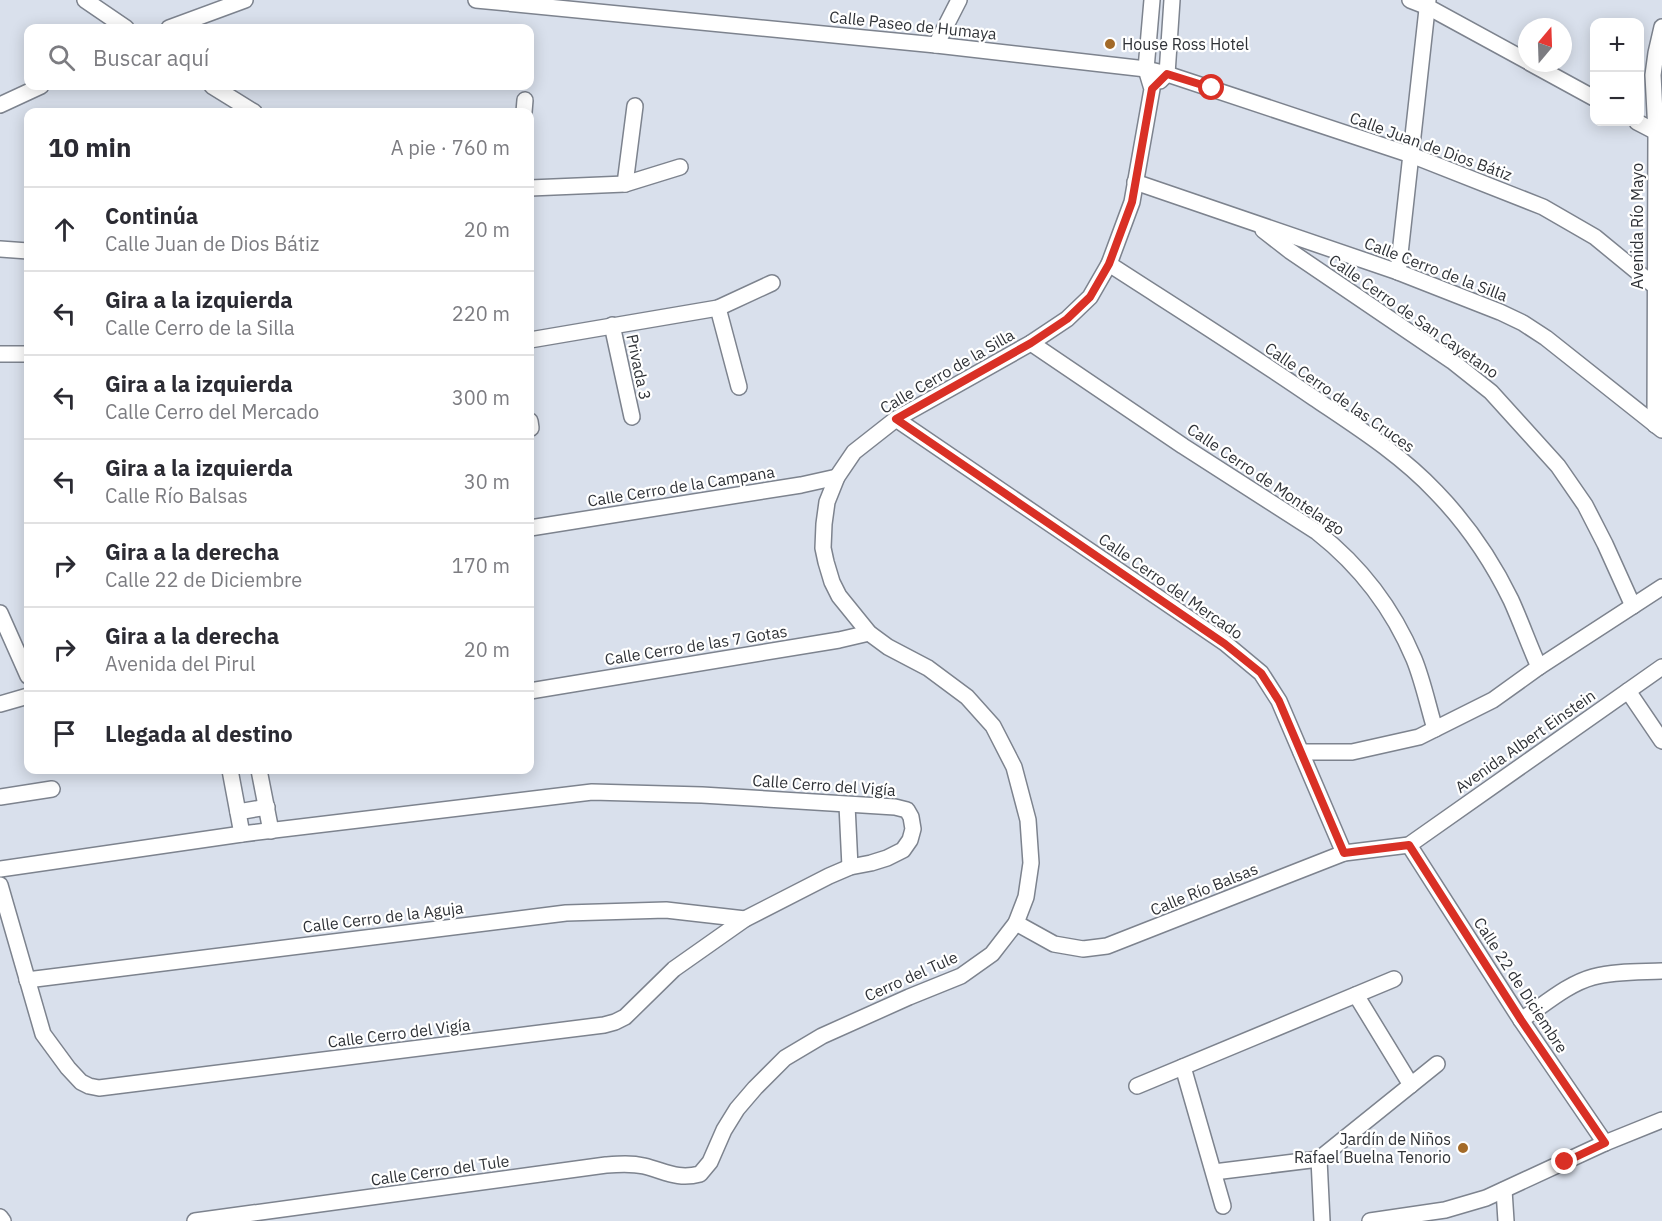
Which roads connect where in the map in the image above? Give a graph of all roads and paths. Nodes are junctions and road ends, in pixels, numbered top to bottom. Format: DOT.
graph roads {
  1 [pos="85,0"];
  2 [pos="245,0"];
  3 [pos="476,0"];
  4 [pos="959,0"];
  5 [pos="1152,0"];
  6 [pos="1172,0"];
  7 [pos="1410,0"];
  8 [pos="1428,4"];
  9 [pos="120,24"];
  10 [pos="180,24"];
  11 [pos="1662,27"];
  12 [pos="936,45"];
  13 [pos="1518,56"];
  14 [pos="1146,69"];
  15 [pos="1546,72"];
  16 [pos="1167,74"];
  17 [pos="1152,89"];
  18 [pos="32,90"];
  19 [pos="218,90"];
  20 [pos="1590,96"];
  21 [pos="0,105"];
  22 [pos="635,106"];
  23 [pos="248,108"];
  24 [pos="1644,126"];
  25 [pos="1659,133"];
  26 [pos="1411,155"];
  27 [pos="680,168"];
  28 [pos="1135,182"];
  29 [pos="625,184"];
  30 [pos="534,188"];
  31 [pos="1253,223"];
  32 [pos="0,249"];
  33 [pos="24,251"];
  34 [pos="1109,264"];
  35 [pos="1398,272"];
  36 [pos="772,283"];
  37 [pos="1659,290"];
  38 [pos="718,308"];
  39 [pos="612,325"];
  40 [pos="534,339"];
  41 [pos="1031,343"];
  42 [pos="0,354"];
  43 [pos="24,354"];
  44 [pos="740,387"];
  45 [pos="632,417"];
  46 [pos="896,419"];
  47 [pos="1659,428"];
  48 [pos="837,477"];
  49 [pos="534,527"];
  50 [pos="1662,587"];
  51 [pos="1633,606"];
  52 [pos="0,613"];
  53 [pos="869,633"];
  54 [pos="24,667"];
  55 [pos="1539,667"];
  56 [pos="1662,667"];
  57 [pos="534,690"];
  58 [pos="1628,691"];
  59 [pos="24,697"];
  60 [pos="0,704"];
  61 [pos="1435,729"];
  62 [pos="1662,741"];
  63 [pos="1301,752"];
  64 [pos="232,774"];
  65 [pos="260,774"];
  66 [pos="52,789"];
  67 [pos="0,797"];
  68 [pos="847,805"];
  69 [pos="267,807"];
  70 [pos="238,812"];
  71 [pos="272,831"];
  72 [pos="242,834"];
  73 [pos="1409,845"];
  74 [pos="1344,853"];
  75 [pos="850,867"];
  76 [pos="0,869"];
  77 [pos="0,885"];
  78 [pos="745,920"];
  79 [pos="1016,923"];
  80 [pos="1662,971"];
  81 [pos="1394,979"];
  82 [pos="27,980"];
  83 [pos="1356,995"];
  84 [pos="1521,1020"];
  85 [pos="1437,1064"];
  86 [pos="1183,1067"];
  87 [pos="1411,1085"];
  88 [pos="1137,1086"];
  89 [pos="1662,1120"];
  90 [pos="1605,1143"];
  91 [pos="1319,1159"];
  92 [pos="1214,1172"];
  93 [pos="688,1176"];
  94 [pos="1504,1190"];
  95 [pos="1223,1206"];
  96 [pos="0,1217"];
  97 [pos="3,1221"];
  98 [pos="195,1221"];
  99 [pos="1322,1221"];
  100 [pos="1370,1221"];
  101 [pos="1506,1221"];
  1 -- 9 [label="street"];
  2 -- 10 [label="street"];
  3 -- 12 [label="street, Calle Paseo de Humaya"];
  4 -- 12 [label="street"];
  5 -- 14 [label="street"];
  6 -- 16 [label="street"];
  7 -- 8 [label="street"];
  8 -- 13 [label="street"];
  8 -- 26 [label="street"];
  11 -- 25 [label="street, Avenida Río Mayo"];
  12 -- 14 [label="street, Calle Paseo de Humaya"];
  14 -- 16 [label="street, Calle Paseo de Humaya"];
  14 -- 17 [label="street"];
  15 -- 20 [label="street"];
  16 -- 17 [label="street"];
  16 -- 26 [label="street, Calle Juan de Dios Bátiz"];
  17 -- 28 [label="street, Calle Cerro de la Silla"];
  18 -- 21 [label="street"];
  19 -- 23 [label="street"];
  22 -- 29 [label="street"];
  24 -- 25 [label="street"];
  25 -- 37 [label="street, Avenida Río Mayo"];
  26 -- 35 [label="street"];
  26 -- 37 [label="street, Calle Juan de Dios Bátiz"];
  27 -- 29 [label="street"];
  28 -- 31 [label="street, Calle Cerro de la Silla"];
  28 -- 34 [label="street, Calle Cerro de la Silla"];
  29 -- 30 [label="street"];
  31 -- 35 [label="street, Calle Cerro de la Silla"];
  31 -- 51 [label="street, Calle Cerro de San Cayetano"];
  32 -- 33 [label="street"];
  34 -- 41 [label="street, Calle Cerro de la Silla"];
  34 -- 55 [label="street, Calle Cerro de las Cruces"];
  35 -- 47 [label="street, Calle Cerro de la Silla"];
  36 -- 38 [label="street"];
  37 -- 47 [label="street, Avenida Río Mayo"];
  38 -- 39 [label="street"];
  38 -- 44 [label="street"];
  39 -- 40 [label="street"];
  39 -- 45 [label="street, Privada 3"];
  41 -- 46 [label="street, Calle Cerro de la Silla"];
  41 -- 61 [label="street, Calle Cerro de Montelargo"];
  42 -- 43 [label="street"];
  46 -- 48 [label="street, Calle Cerro de la Silla"];
  46 -- 63 [label="street, Calle Cerro del Mercado"];
  48 -- 49 [label="street, Calle Cerro de la Campana"];
  48 -- 53 [label="street, Calle Cerro de la Silla"];
  50 -- 51 [label="street"];
  51 -- 55 [label="street"];
  52 -- 54 [label="street"];
  53 -- 57 [label="street, Calle Cerro de las 7 Gotas"];
  53 -- 79 [label="street, Cerro del Tule"];
  55 -- 61 [label="street"];
  56 -- 58 [label="street, Avenida Albert Einstein"];
  58 -- 62 [label="street"];
  58 -- 73 [label="street, Avenida Albert Einstein"];
  59 -- 60 [label="street"];
  61 -- 63 [label="street"];
  63 -- 74 [label="street, Calle Cerro del Mercado"];
  64 -- 70 [label="street"];
  65 -- 69 [label="street"];
  66 -- 67 [label="street"];
  68 -- 71 [label="street, Calle Cerro del Vigía"];
  68 -- 75 [label="street"];
  68 -- 75 [label="street, Calle Cerro del Vigía"];
  69 -- 70 [label="street"];
  69 -- 71 [label="street"];
  70 -- 72 [label="street"];
  71 -- 72 [label="street, Calle Cerro del Vigía"];
  72 -- 76 [label="street, Calle Cerro del Vigía"];
  73 -- 74 [label="street, Calle Río Balsas"];
  73 -- 84 [label="street, Calle 22 de Diciembre"];
  74 -- 79 [label="street, Calle Río Balsas"];
  75 -- 78 [label="street, Calle Cerro del Vigía"];
  77 -- 82 [label="street, Calle Cerro del Vigía"];
  78 -- 82 [label="street, Calle Cerro de la Aguja"];
  78 -- 82 [label="street, Calle Cerro del Vigía"];
  79 -- 93 [label="street, Cerro del Tule"];
  80 -- 84 [label="street"];
  81 -- 83 [label="street"];
  83 -- 86 [label="street"];
  83 -- 87 [label="street"];
  84 -- 90 [label="street, Calle 22 de Diciembre"];
  85 -- 87 [label="street"];
  86 -- 88 [label="street"];
  86 -- 92 [label="street"];
  87 -- 91 [label="street"];
  89 -- 90 [label="street"];
  90 -- 94 [label="street"];
  91 -- 92 [label="street"];
  91 -- 99 [label="street"];
  92 -- 95 [label="street"];
  93 -- 98 [label="street, Calle Cerro del Tule"];
  94 -- 100 [label="street"];
  94 -- 101 [label="street"];
  96 -- 97 [label="street"];
}
